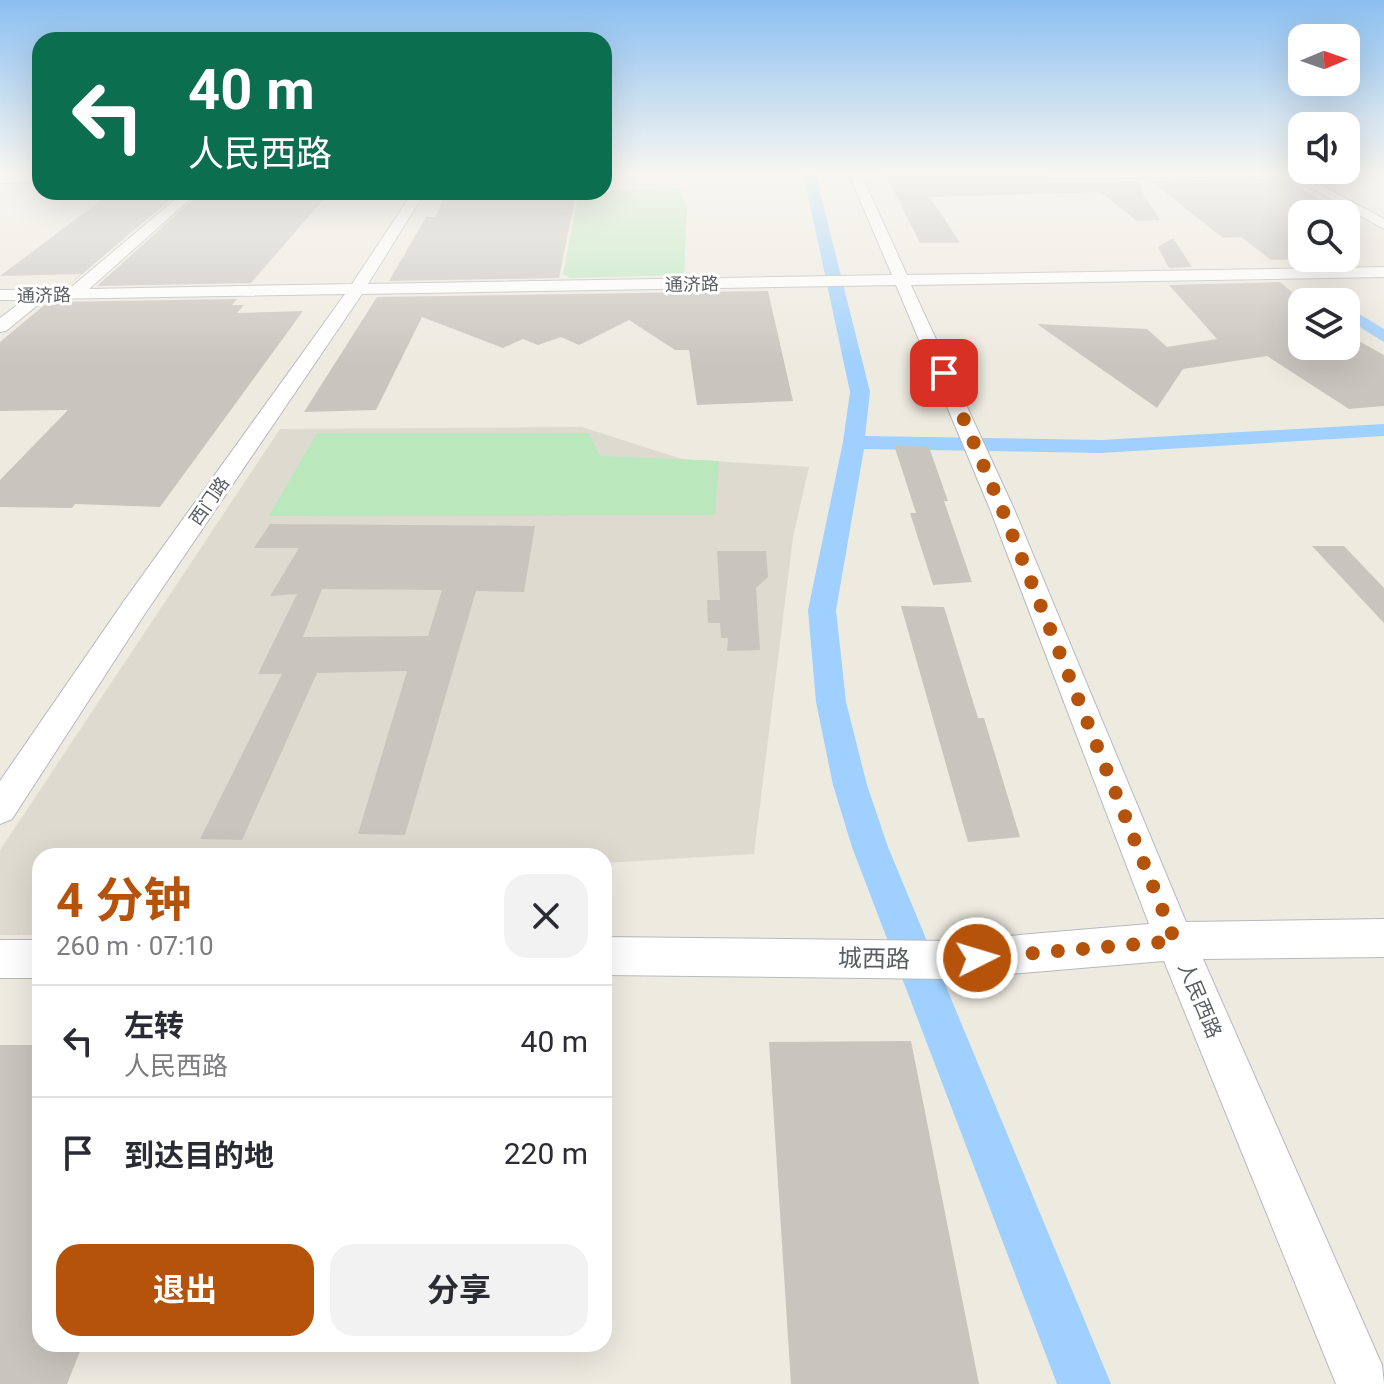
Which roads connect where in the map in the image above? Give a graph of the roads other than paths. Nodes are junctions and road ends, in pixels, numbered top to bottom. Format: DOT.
graph roads {
  1 [pos="140,237"];
  2 [pos="391,237"];
  3 [pos="881,237"];
  4 [pos="1384,272"];
  5 [pos="899,280"];
  6 [pos="357,289"];
  7 [pos="73,294"];
  8 [pos="0,295"];
  9 [pos="40,295"];
  10 [pos="0,327"];
  11 [pos="0,809"];
  12 [pos="1384,938"];
  13 [pos="1175,941"];
  14 [pos="612,956"];
  15 [pos="0,959"];
  16 [pos="32,959"];
  17 [pos="1363,1384"];
  1 -- 7 [label="street"];
  2 -- 6 [label="street, 西门路"];
  3 -- 5 [label="street, 人民西路"];
  4 -- 5 [label="street, 通济路"];
  5 -- 6 [label="street, 通济路"];
  5 -- 13 [label="street, 人民西路"];
  6 -- 7 [label="street, 通济路"];
  6 -- 11 [label="street, 西门路"];
  7 -- 9 [label="street, 通济路"];
  8 -- 9 [label="street, 通济路"];
  9 -- 10 [label="street"];
  12 -- 13 [label="street, 城西路"];
  13 -- 14 [label="street, 城西路"];
  13 -- 17 [label="street, 人民西路"];
  15 -- 16 [label="street"];
}
